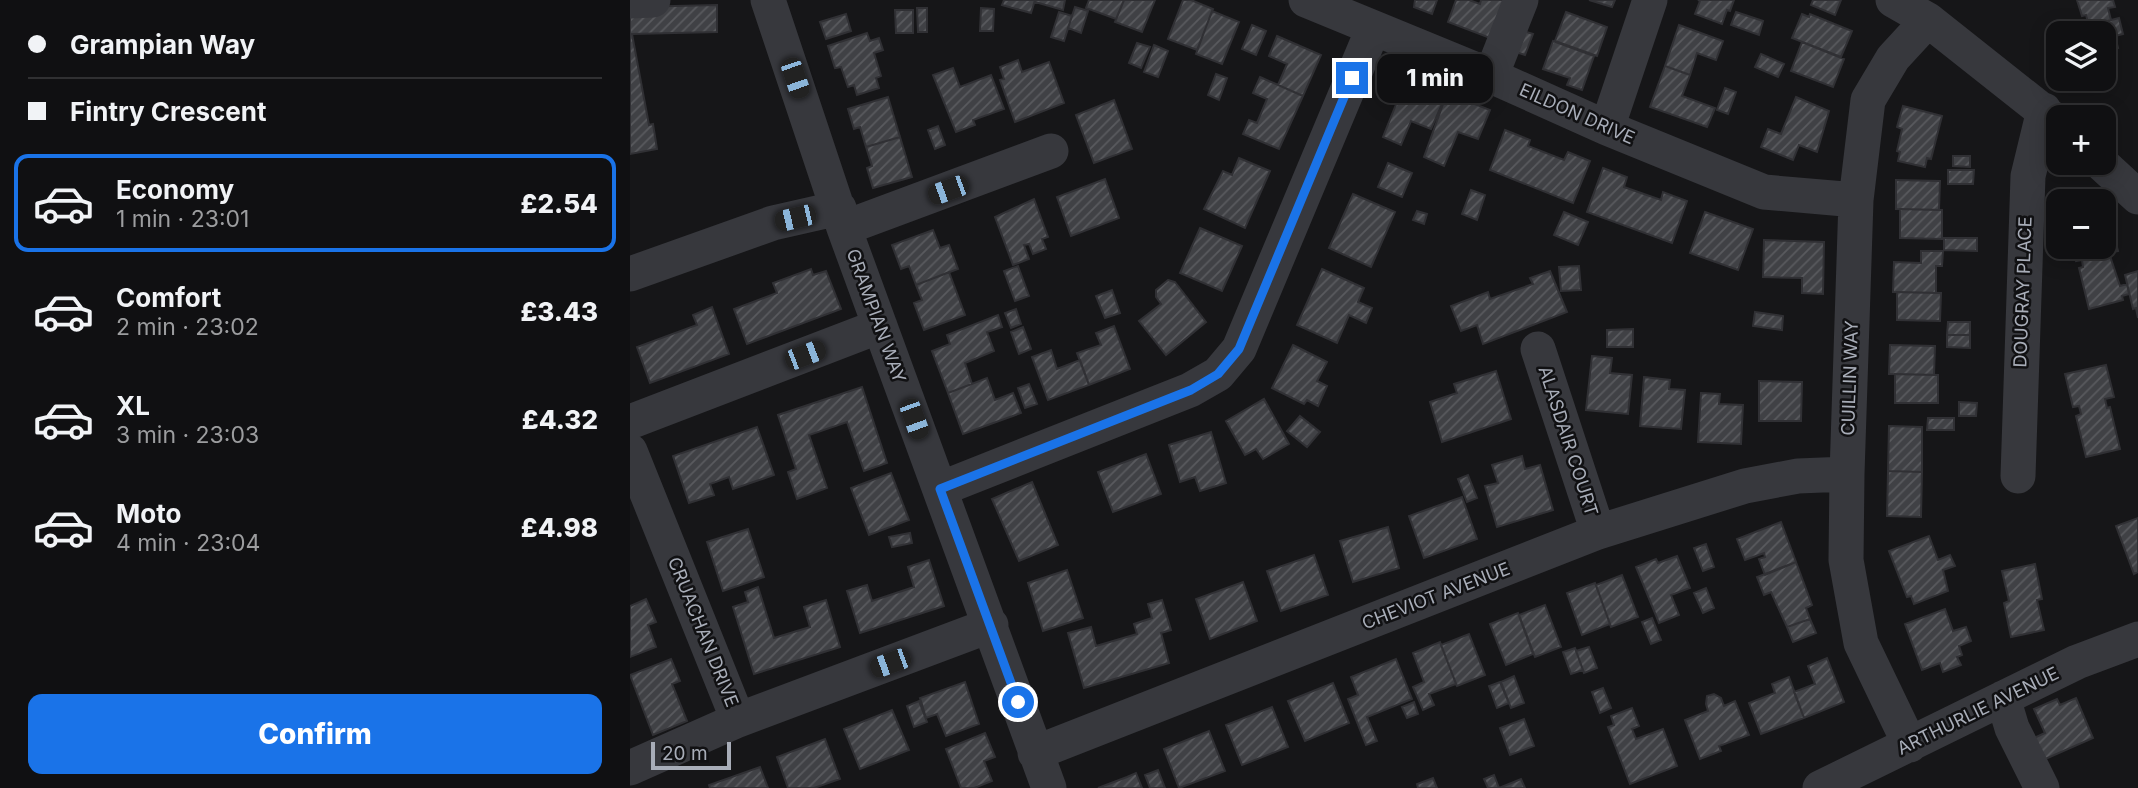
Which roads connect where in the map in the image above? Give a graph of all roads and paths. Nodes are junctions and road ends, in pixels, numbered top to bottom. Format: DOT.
graph roads {
  1 [pos="653,0"];
  2 [pos="768,0"];
  3 [pos="1306,0"];
  4 [pos="1521,0"];
  5 [pos="1650,0"];
  6 [pos="1893,0"];
  7 [pos="630,1"];
  8 [pos="1928,20"];
  9 [pos="1373,29"];
  10 [pos="1491,76"];
  11 [pos="2046,112"];
  12 [pos="1607,128"];
  13 [pos="2046,129"];
  14 [pos="1051,151"];
  15 [pos="2114,175"];
  16 [pos="2138,197"];
  17 [pos="1856,200"];
  18 [pos="842,218"];
  19 [pos="630,274"];
  20 [pos="880,326"];
  21 [pos="1538,349"];
  22 [pos="630,422"];
  23 [pos="630,451"];
  24 [pos="1847,474"];
  25 [pos="2018,476"];
  26 [pos="940,489"];
  27 [pos="1598,532"];
  28 [pos="991,625"];
  29 [pos="2138,639"];
  30 [pos="2003,698"];
  31 [pos="738,720"];
  32 [pos="1910,745"];
  33 [pos="1035,753"];
  34 [pos="630,768"];
  35 [pos="1049,788"];
  36 [pos="1821,788"];
  37 [pos="2042,788"];
  1 -- 7 [label="street"];
  2 -- 18 [label="street, GRAMPIAN WAY"];
  3 -- 9 [label="street, EILDON DRIVE"];
  4 -- 10 [label="street"];
  5 -- 12 [label="street"];
  6 -- 8 [label="street"];
  8 -- 11 [label="street"];
  8 -- 17 [label="street, CUILLIN WAY"];
  9 -- 10 [label="street, EILDON DRIVE"];
  9 -- 26 [label="street"];
  10 -- 12 [label="street, EILDON DRIVE"];
  12 -- 17 [label="street, EILDON DRIVE"];
  13 -- 25 [label="street, DOUGRAY PLACE"];
  14 -- 18 [label="street"];
  15 -- 16 [label="street"];
  17 -- 24 [label="street, CUILLIN WAY"];
  18 -- 19 [label="street"];
  18 -- 20 [label="street, GRAMPIAN WAY"];
  20 -- 22 [label="street"];
  20 -- 26 [label="street, GRAMPIAN WAY"];
  21 -- 27 [label="street, ALASDAIR COURT"];
  23 -- 31 [label="street, CRUACHAN DRIVE"];
  24 -- 27 [label="street, CHEVIOT AVENUE"];
  24 -- 32 [label="street, CUILLIN WAY"];
  26 -- 28 [label="street, GRAMPIAN WAY"];
  27 -- 33 [label="street, CHEVIOT AVENUE"];
  28 -- 31 [label="street, CRUACHAN DRIVE"];
  28 -- 33 [label="street, GRAMPIAN WAY"];
  29 -- 30 [label="street, ARTHURLIE AVENUE"];
  30 -- 32 [label="street, ARTHURLIE AVENUE"];
  30 -- 37 [label="street"];
  31 -- 34 [label="street"];
  32 -- 36 [label="street, ARTHURLIE AVENUE"];
  33 -- 35 [label="street, GRAMPIAN WAY"];
}
